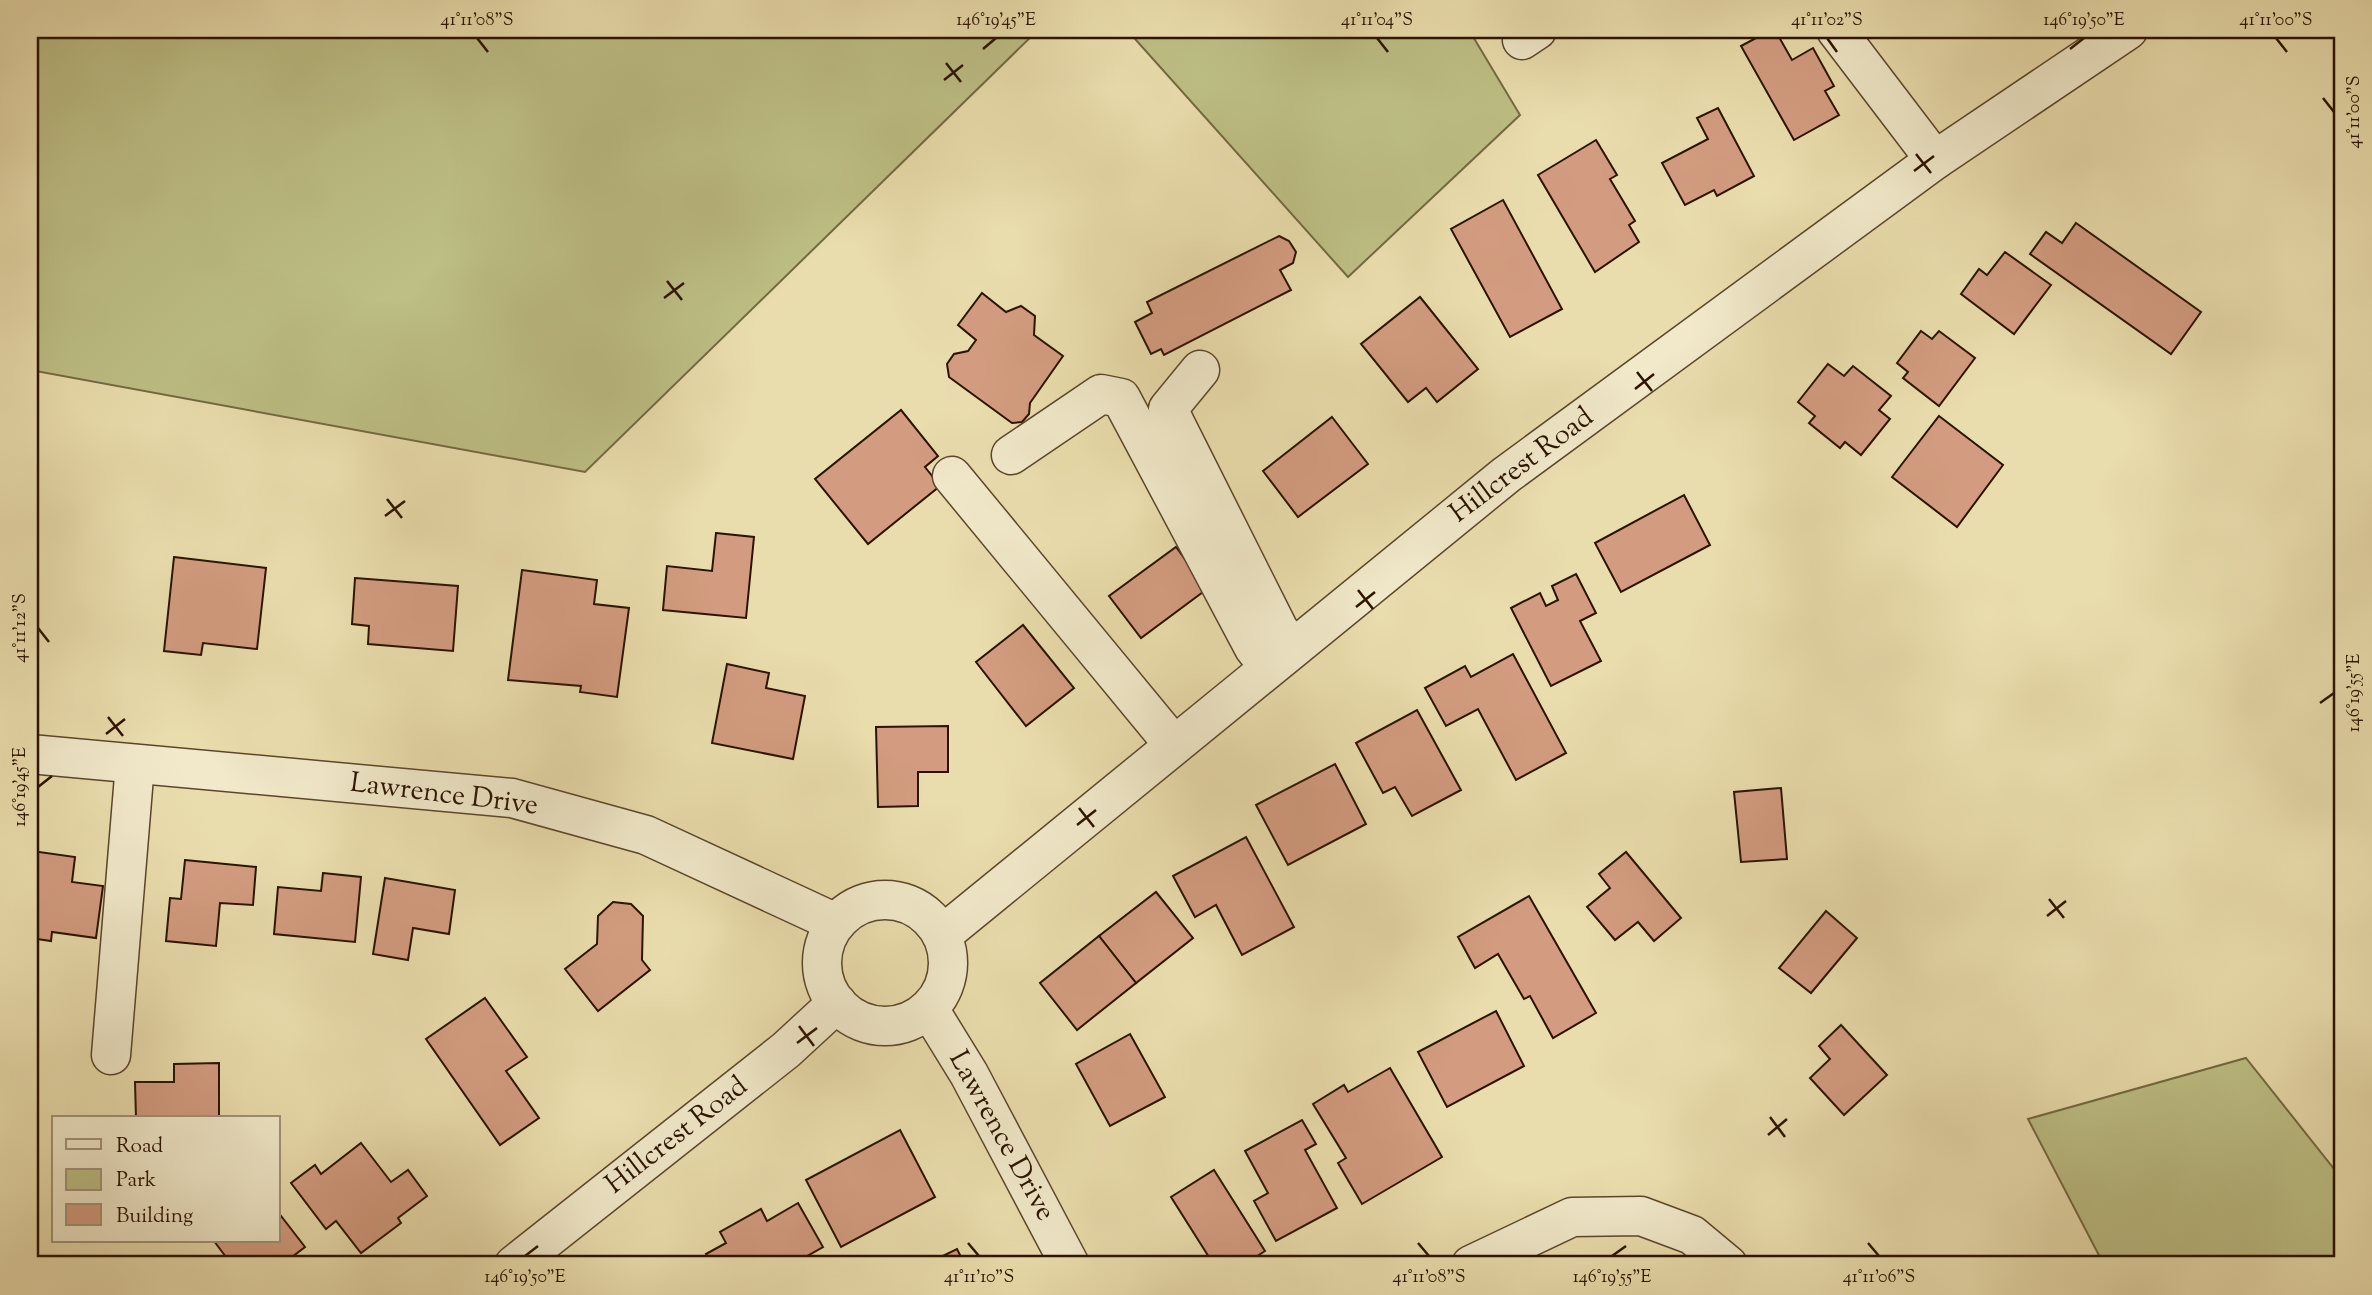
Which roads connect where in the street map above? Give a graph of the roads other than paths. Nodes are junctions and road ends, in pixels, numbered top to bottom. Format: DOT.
graph roads {
  1 [pos="1836,30"];
  2 [pos="2128,30"];
  3 [pos="1935,160"];
  4 [pos="1200,370"];
  5 [pos="1011,455"];
  6 [pos="952,476"];
  7 [pos="1281,657"];
  8 [pos="1173,744"];
  9 [pos="30,754"];
  10 [pos="135,764"];
  11 [pos="836,923"];
  12 [pos="942,935"];
  13 [pos="836,1003"];
  14 [pos="929,1009"];
  15 [pos="111,1055"];
  16 [pos="514,1265"];
  17 [pos="1070,1265"];
  18 [pos="1471,1265"];
  19 [pos="1728,1265"];
  1 -- 3 [label="street"];
  2 -- 3 [label="street, Hillcrest Road"];
  3 -- 7 [label="street, Hillcrest Road"];
  4 -- 7 [label="street"];
  5 -- 7 [label="street"];
  6 -- 8 [label="street"];
  7 -- 8 [label="street, Hillcrest Road"];
  8 -- 12 [label="street, Hillcrest Road"];
  9 -- 10 [label="street, Lawrence Drive"];
  10 -- 11 [label="street, Lawrence Drive"];
  10 -- 15 [label="street"];
  11 -- 12 [label="street"];
  11 -- 13 [label="street"];
  12 -- 14 [label="street"];
  13 -- 14 [label="street"];
  13 -- 16 [label="street, Hillcrest Road"];
  14 -- 17 [label="street, Lawrence Drive"];
  18 -- 19 [label="street"];
}
